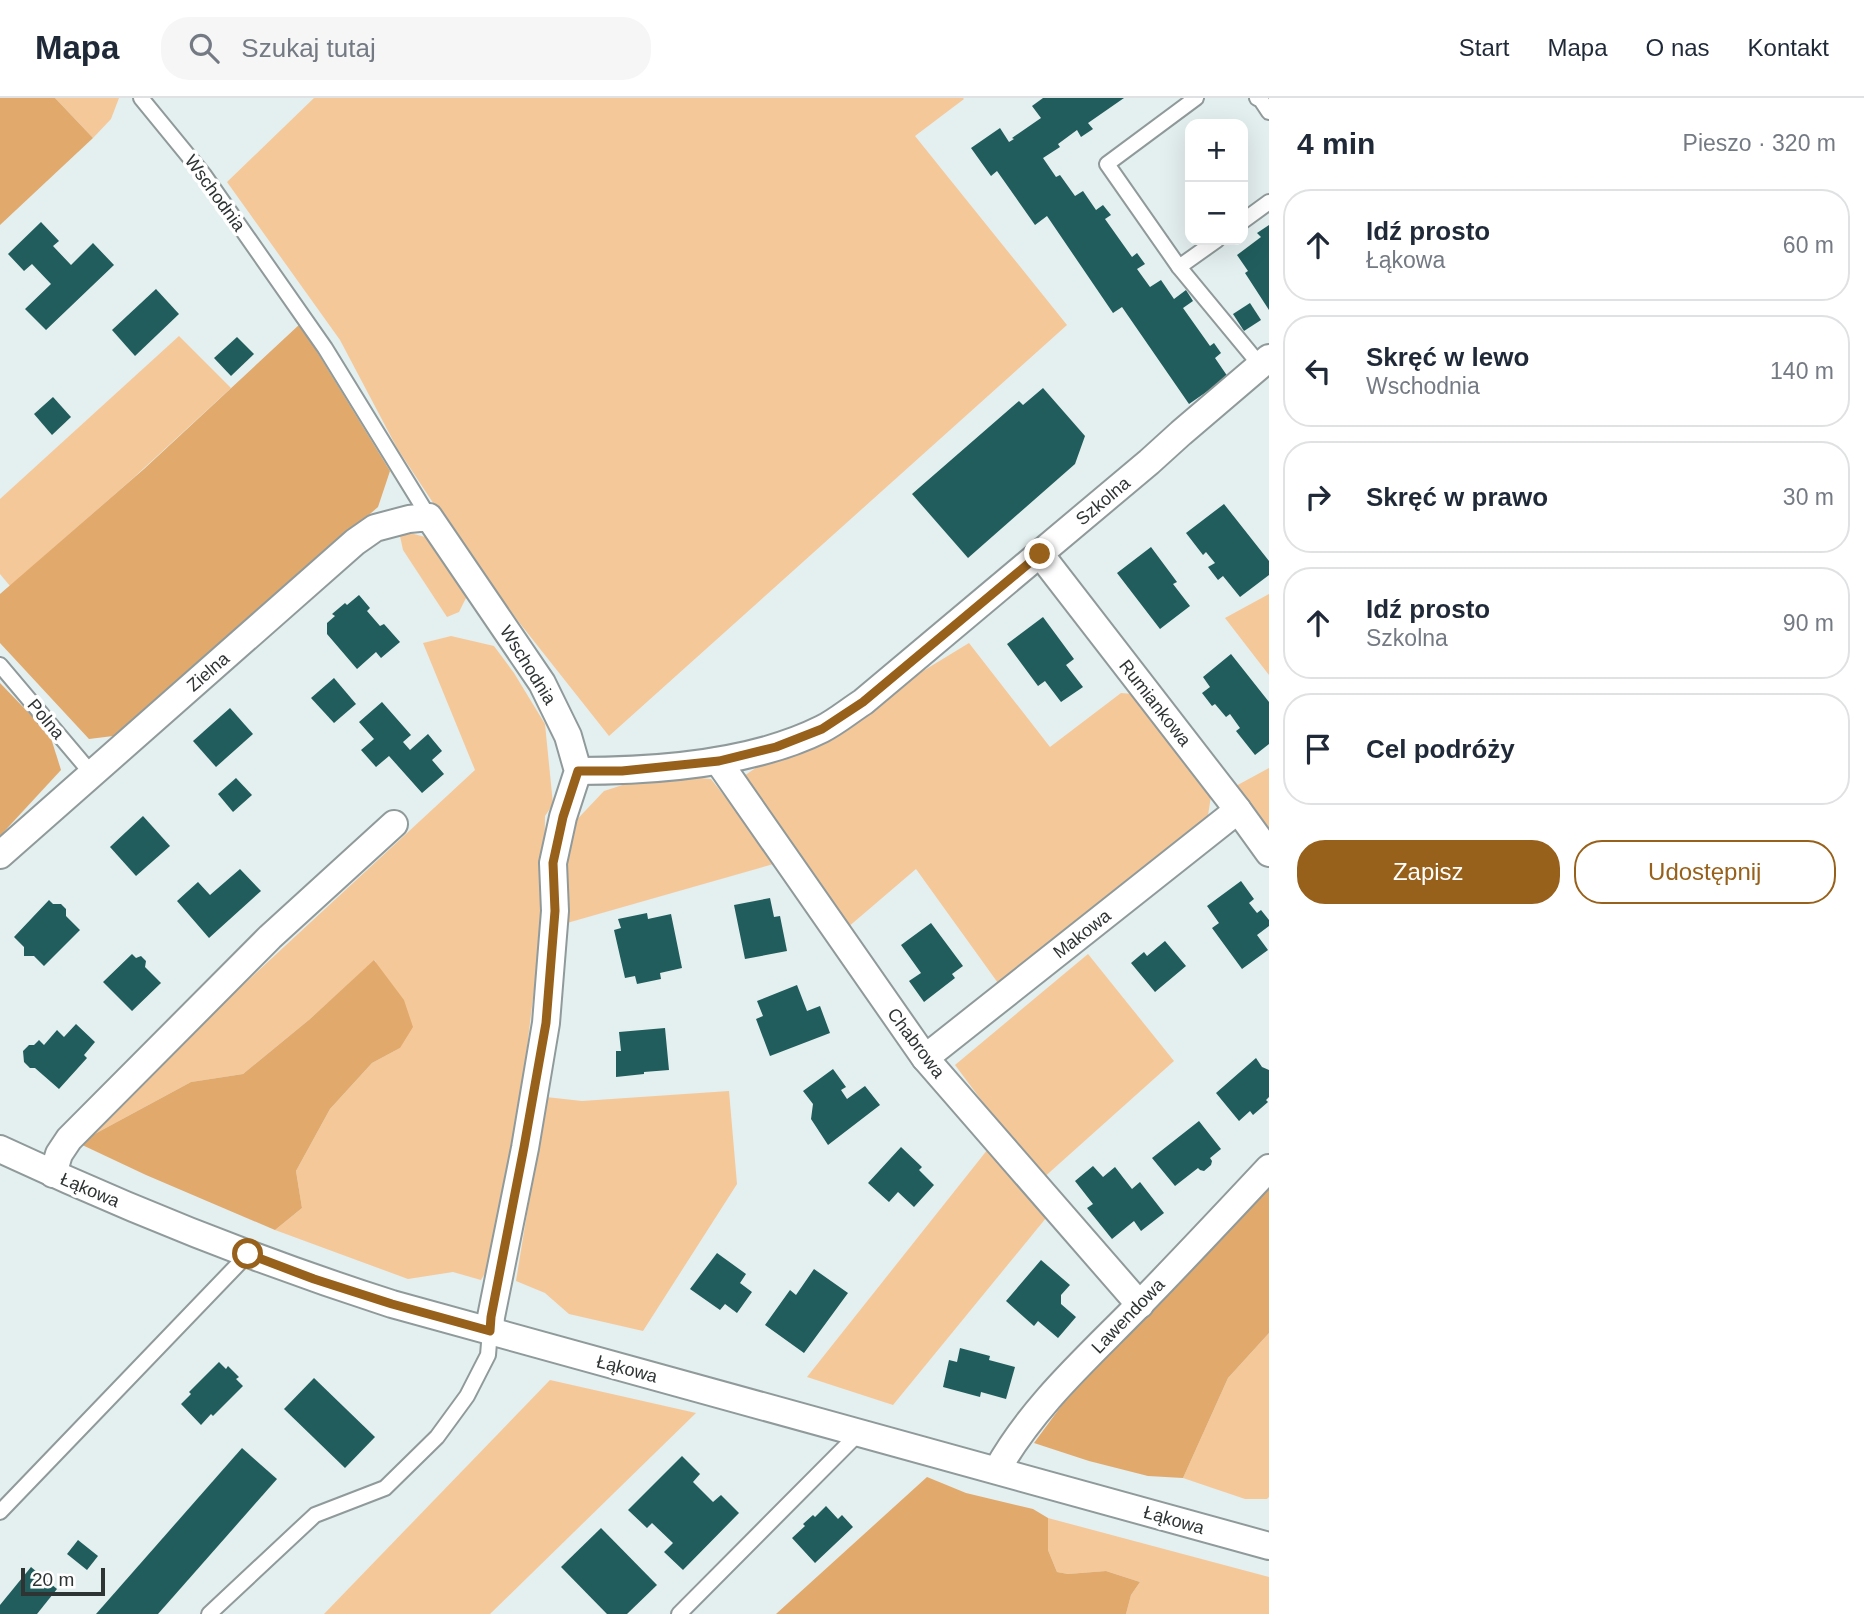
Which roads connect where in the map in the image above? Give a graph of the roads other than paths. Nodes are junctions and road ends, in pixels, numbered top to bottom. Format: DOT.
graph roads {
  1 [pos="141,98"];
  2 [pos="1196,98"];
  3 [pos="1257,98"];
  4 [pos="1269,113"];
  5 [pos="1269,202"];
  6 [pos="1248,217"];
  7 [pos="1210,245"];
  8 [pos="1179,267"];
  9 [pos="1264,362"];
  10 [pos="429,517"];
  11 [pos="1040,554"];
  12 [pos="0,665"];
  13 [pos="719,761"];
  14 [pos="578,771"];
  15 [pos="92,774"];
  16 [pos="1238,810"];
  17 [pos="394,824"];
  18 [pos="1269,853"];
  19 [pos="0,855"];
  20 [pos="925,1058"];
  21 [pos="0,1149"];
  22 [pos="1269,1168"];
  23 [pos="53,1174"];
  24 [pos="248,1254"];
  25 [pos="1140,1305"];
  26 [pos="490,1331"];
  27 [pos="859,1433"];
  28 [pos="997,1471"];
  29 [pos="0,1512"];
  30 [pos="1269,1546"];
  31 [pos="209,1614"];
  32 [pos="679,1614"];
  1 -- 10 [label="lane, Wschodnia"];
  2 -- 8 [label="lane"];
  3 -- 4 [label="lane"];
  5 -- 6 [label="lane"];
  7 -- 8 [label="lane"];
  8 -- 9 [label="lane"];
  9 -- 11 [label="street, Szkolna"];
  10 -- 14 [label="street, Wschodnia"];
  10 -- 15 [label="street, Zielna"];
  11 -- 13 [label="street, Szkolna"];
  11 -- 16 [label="street, Rumiankowa"];
  12 -- 15 [label="lane, Polna"];
  13 -- 14 [label="street, Szkolna"];
  13 -- 20 [label="street, Chabrowa"];
  14 -- 26 [label="street"];
  15 -- 19 [label="street, Zielna"];
  16 -- 18 [label="street, Rumiankowa"];
  16 -- 20 [label="street, Makowa"];
  17 -- 23 [label="street"];
  20 -- 25 [label="street, Chabrowa"];
  21 -- 23 [label="street, Łąkowa"];
  22 -- 25 [label="street, Lawendowa"];
  23 -- 24 [label="street, Łąkowa"];
  24 -- 26 [label="street, Łąkowa"];
  24 -- 29 [label="lane"];
  25 -- 28 [label="street, Lawendowa"];
  26 -- 27 [label="street, Łąkowa"];
  26 -- 31 [label="lane"];
  27 -- 28 [label="street, Łąkowa"];
  27 -- 32 [label="lane"];
  28 -- 30 [label="street, Łąkowa"];
}
